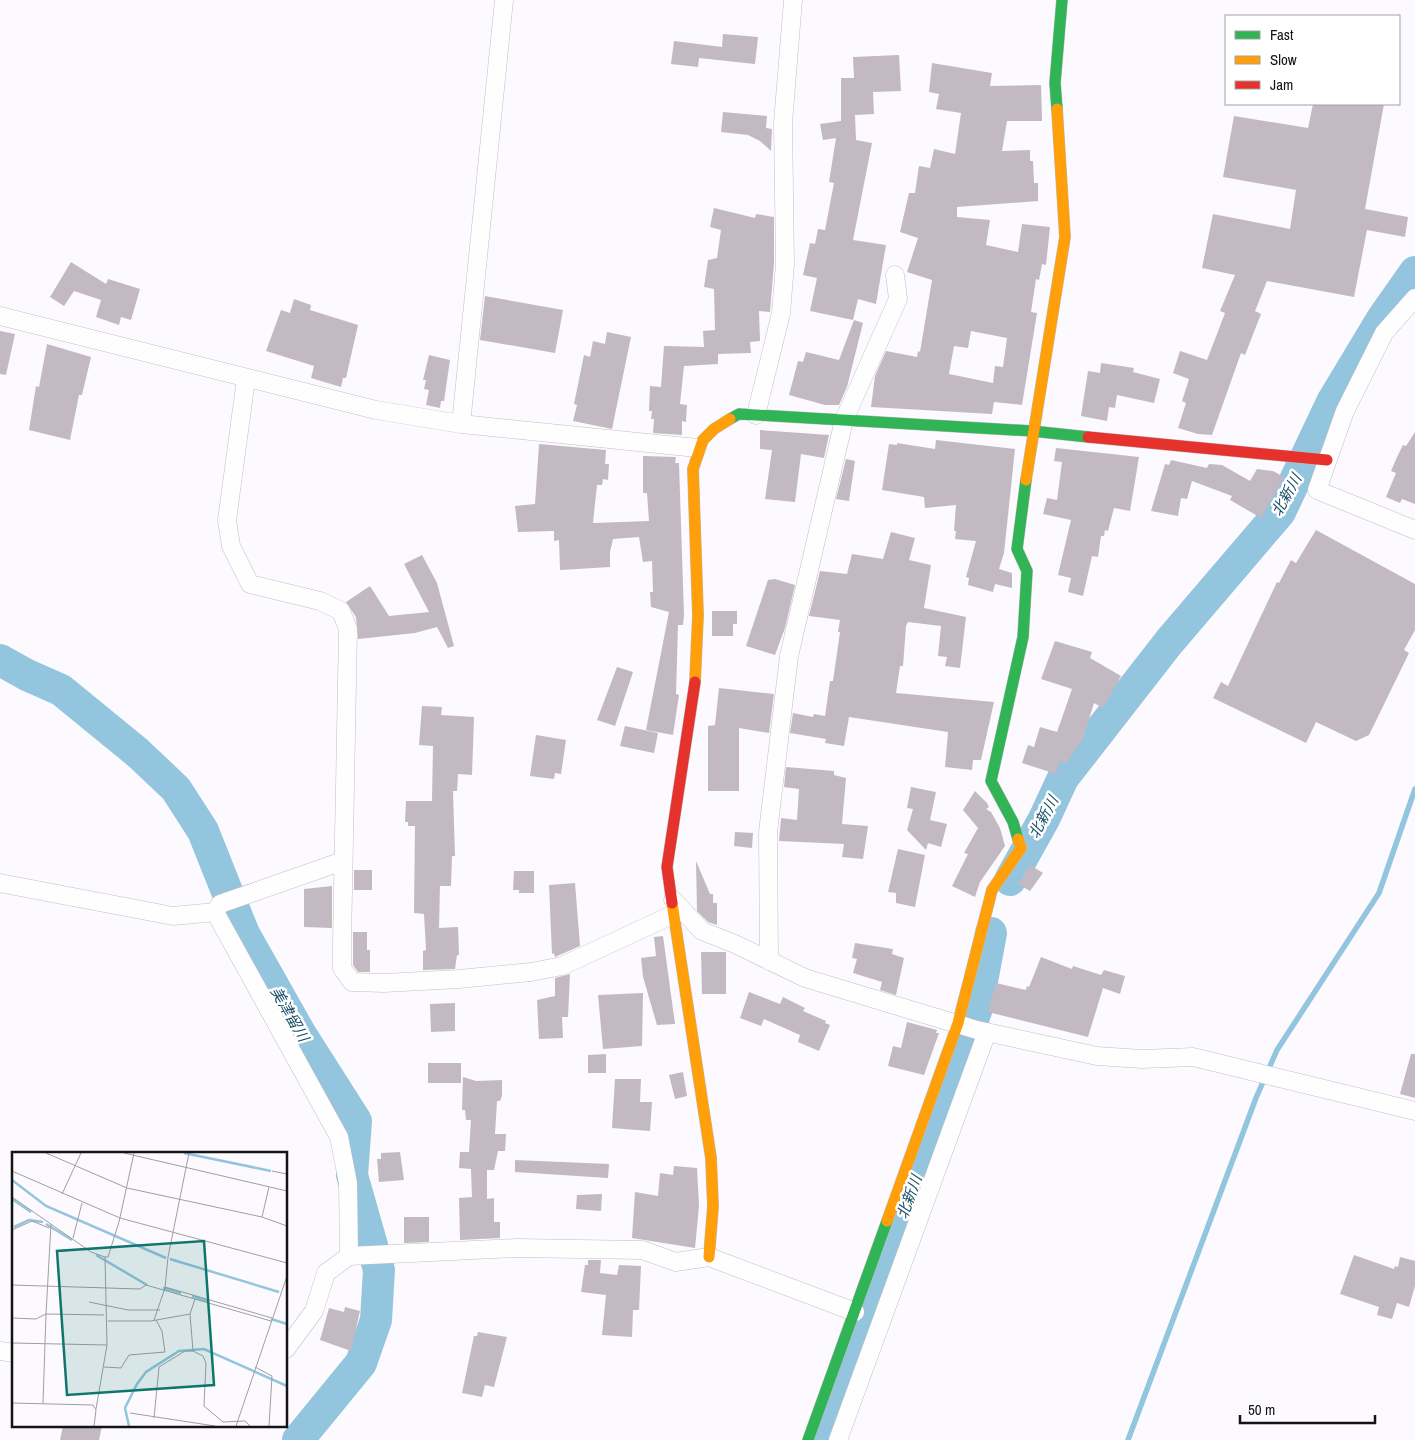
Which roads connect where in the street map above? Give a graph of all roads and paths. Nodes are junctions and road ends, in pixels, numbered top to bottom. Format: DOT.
graph roads {
  1 [pos="504,0"];
  2 [pos="793,0"];
  3 [pos="1062,0"];
  4 [pos="895,275"];
  5 [pos="1415,298"];
  6 [pos="0,316"];
  7 [pos="246,380"];
  8 [pos="756,415"];
  9 [pos="844,420"];
  10 [pos="461,424"];
  11 [pos="1032,431"];
  12 [pos="697,448"];
  13 [pos="1322,459"];
  14 [pos="1415,530"];
  15 [pos="343,861"];
  16 [pos="0,883"];
  17 [pos="673,907"];
  18 [pos="217,908"];
  19 [pos="769,961"];
  20 [pos="958,1023"];
  21 [pos="982,1031"];
  22 [pos="1415,1111"];
  23 [pos="355,1256"];
  24 [pos="709,1257"];
  25 [pos="855,1312"];
  26 [pos="288,1346"];
  27 [pos="808,1440"];
  28 [pos="838,1440"];
  1 -- 10 [label="street"];
  2 -- 8 [label="street"];
  3 -- 11 [label="street"];
  4 -- 9 [label="street"];
  5 -- 13 [label="street"];
  6 -- 7 [label="street"];
  7 -- 10 [label="street"];
  7 -- 15 [label="street"];
  8 -- 9 [label="street"];
  8 -- 12 [label="street"];
  9 -- 11 [label="street"];
  9 -- 19 [label="street"];
  10 -- 12 [label="street"];
  11 -- 13 [label="street"];
  11 -- 20 [label="street"];
  12 -- 17 [label="street"];
  13 -- 14 [label="street"];
  15 -- 17 [label="street"];
  15 -- 18 [label="street"];
  16 -- 18 [label="street"];
  17 -- 19 [label="street"];
  17 -- 24 [label="street"];
  18 -- 23 [label="street"];
  19 -- 20 [label="street"];
  20 -- 21 [label="street"];
  20 -- 25 [label="street"];
  21 -- 22 [label="street"];
  21 -- 28 [label="street"];
  23 -- 24 [label="street"];
  23 -- 26 [label="street"];
  24 -- 25 [label="street"];
  25 -- 27 [label="street"];
}
